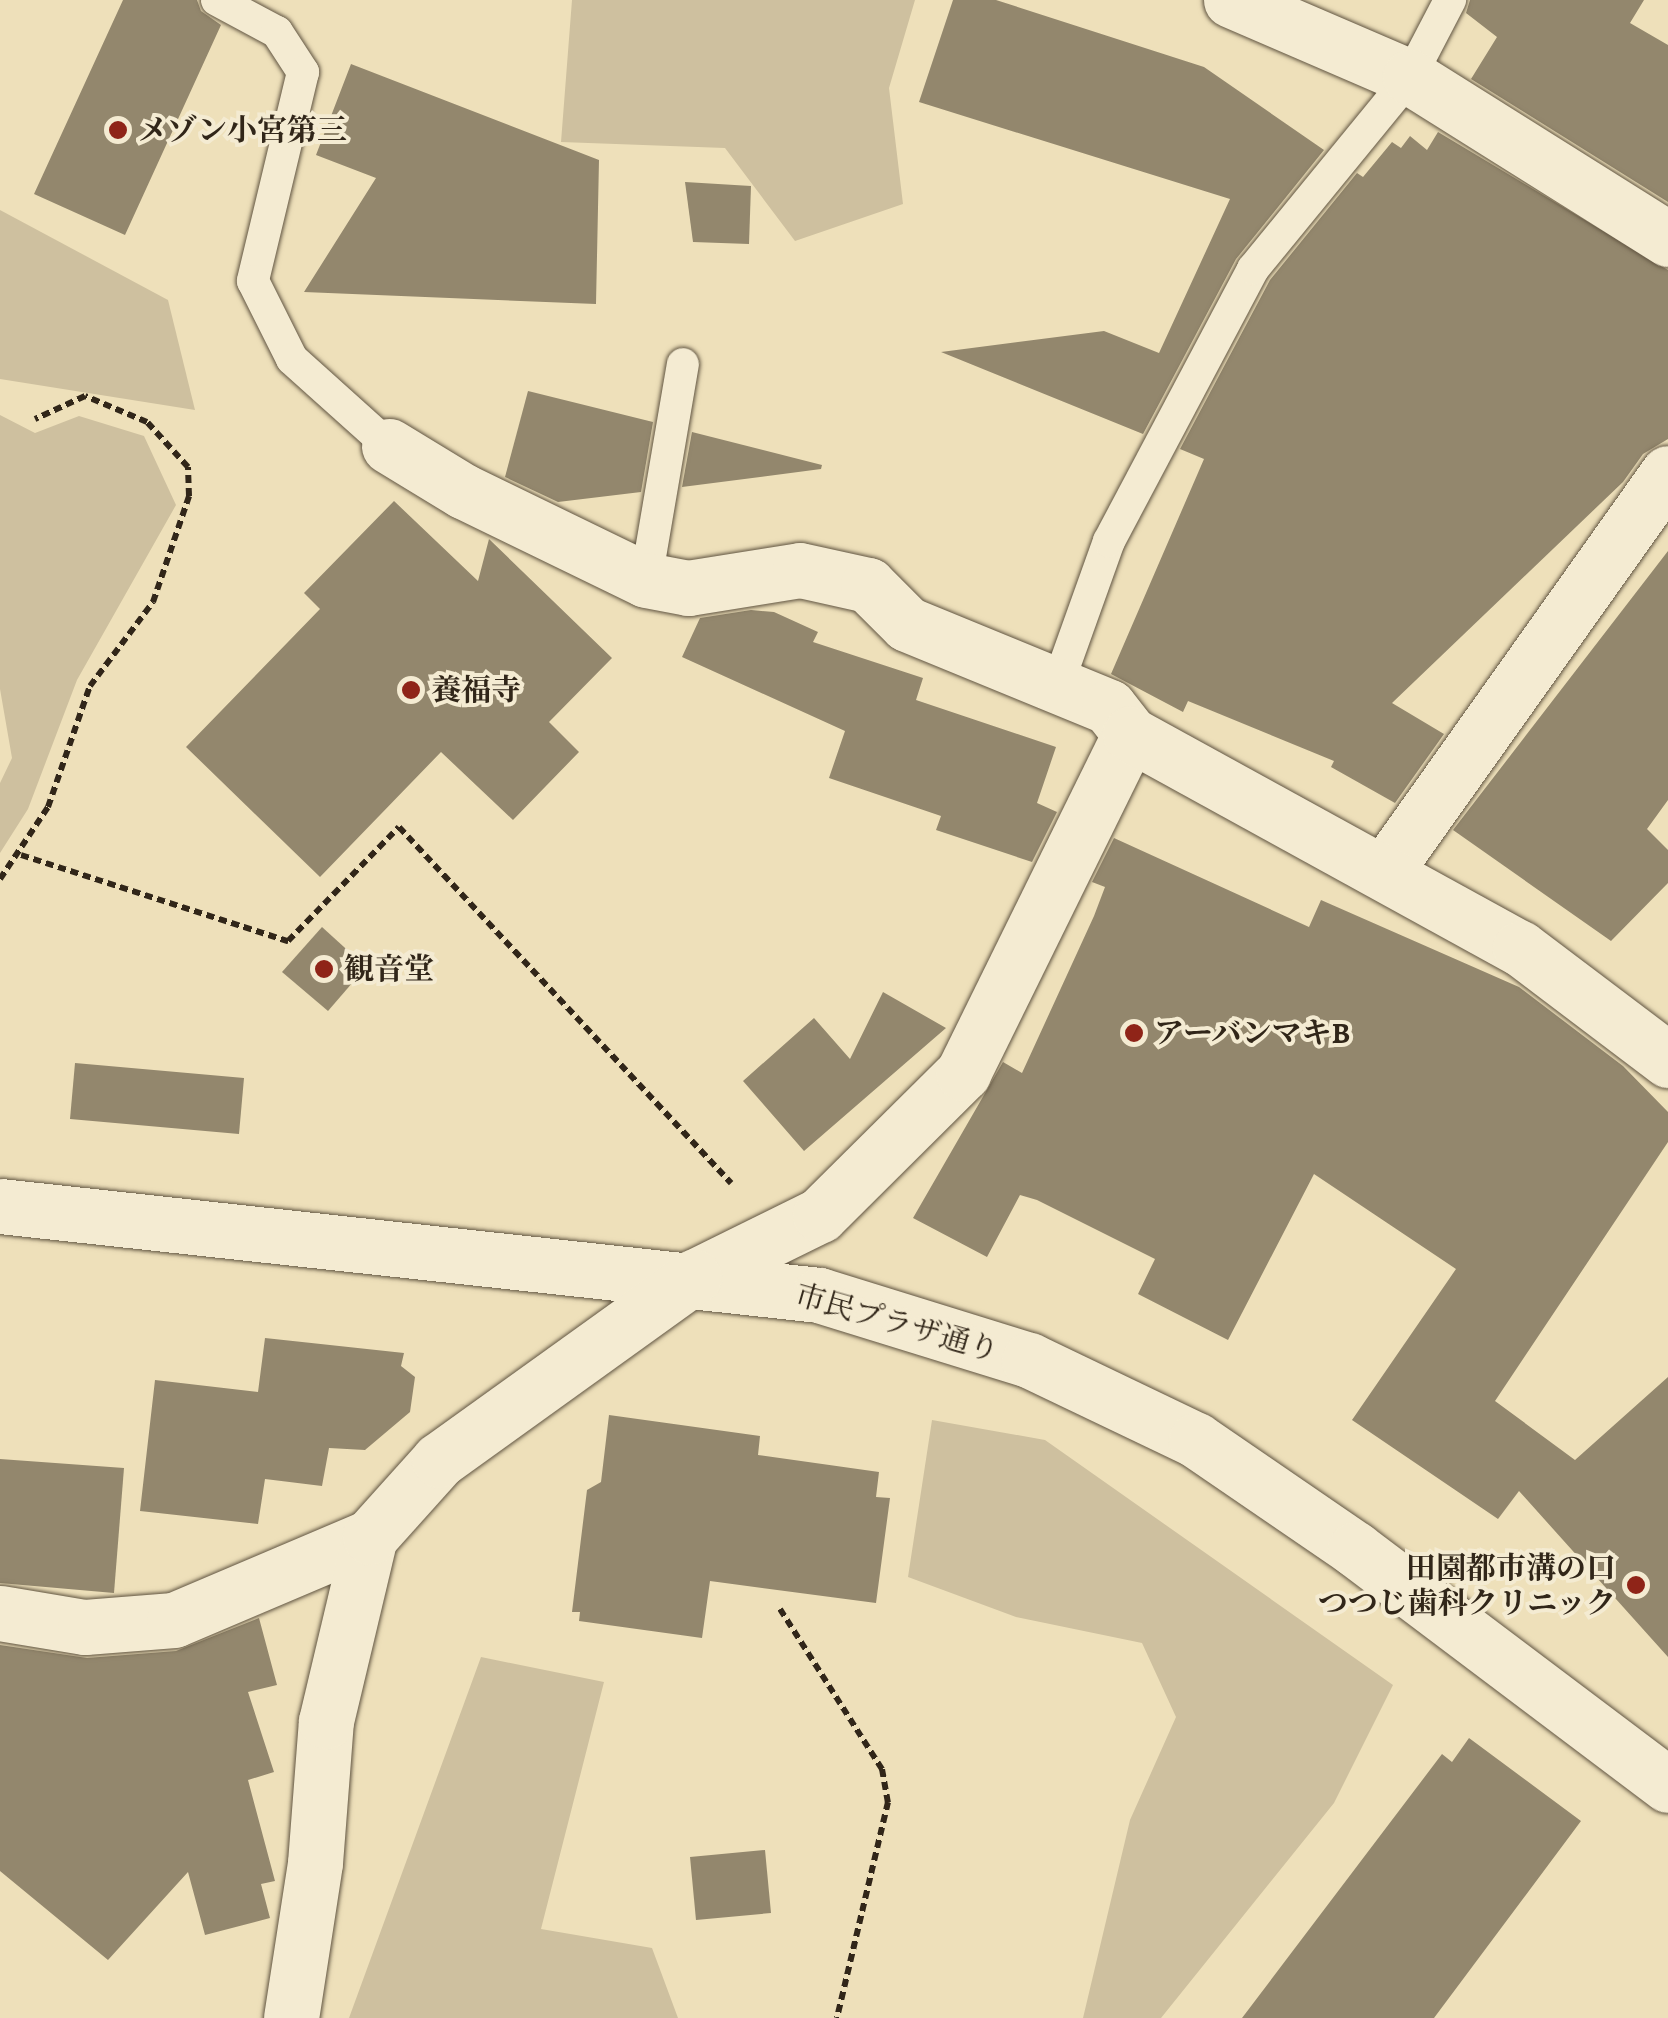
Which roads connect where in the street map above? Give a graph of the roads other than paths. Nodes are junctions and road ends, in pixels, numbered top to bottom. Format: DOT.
graph roads {
  1 [pos="217,0"];
  2 [pos="1232,0"];
  3 [pos="1450,0"];
  4 [pos="1410,78"];
  5 [pos="1668,239"];
  6 [pos="684,364"];
  7 [pos="388,446"];
  8 [pos="1668,473"];
  9 [pos="646,580"];
  10 [pos="1056,689"];
  11 [pos="1130,734"];
  12 [pos="1385,871"];
  13 [pos="1668,1060"];
  14 [pos="0,1206"];
  15 [pos="694,1277"];
  16 [pos="370,1537"];
  17 [pos="0,1613"];
  18 [pos="1668,1785"];
  19 [pos="291,2018"];
  1 -- 7 [label="lane"];
  2 -- 4 [label="street"];
  3 -- 4 [label="lane"];
  4 -- 5 [label="street"];
  4 -- 10 [label="lane"];
  6 -- 9 [label="lane"];
  7 -- 9 [label="street"];
  8 -- 12 [label="street"];
  9 -- 10 [label="street"];
  10 -- 11 [label="street"];
  11 -- 12 [label="street"];
  11 -- 15 [label="street"];
  12 -- 13 [label="street"];
  14 -- 15 [label="street, 市民プラザ通り"];
  15 -- 16 [label="street"];
  15 -- 18 [label="street, 市民プラザ通り"];
  16 -- 17 [label="street"];
  16 -- 19 [label="street"];
}
